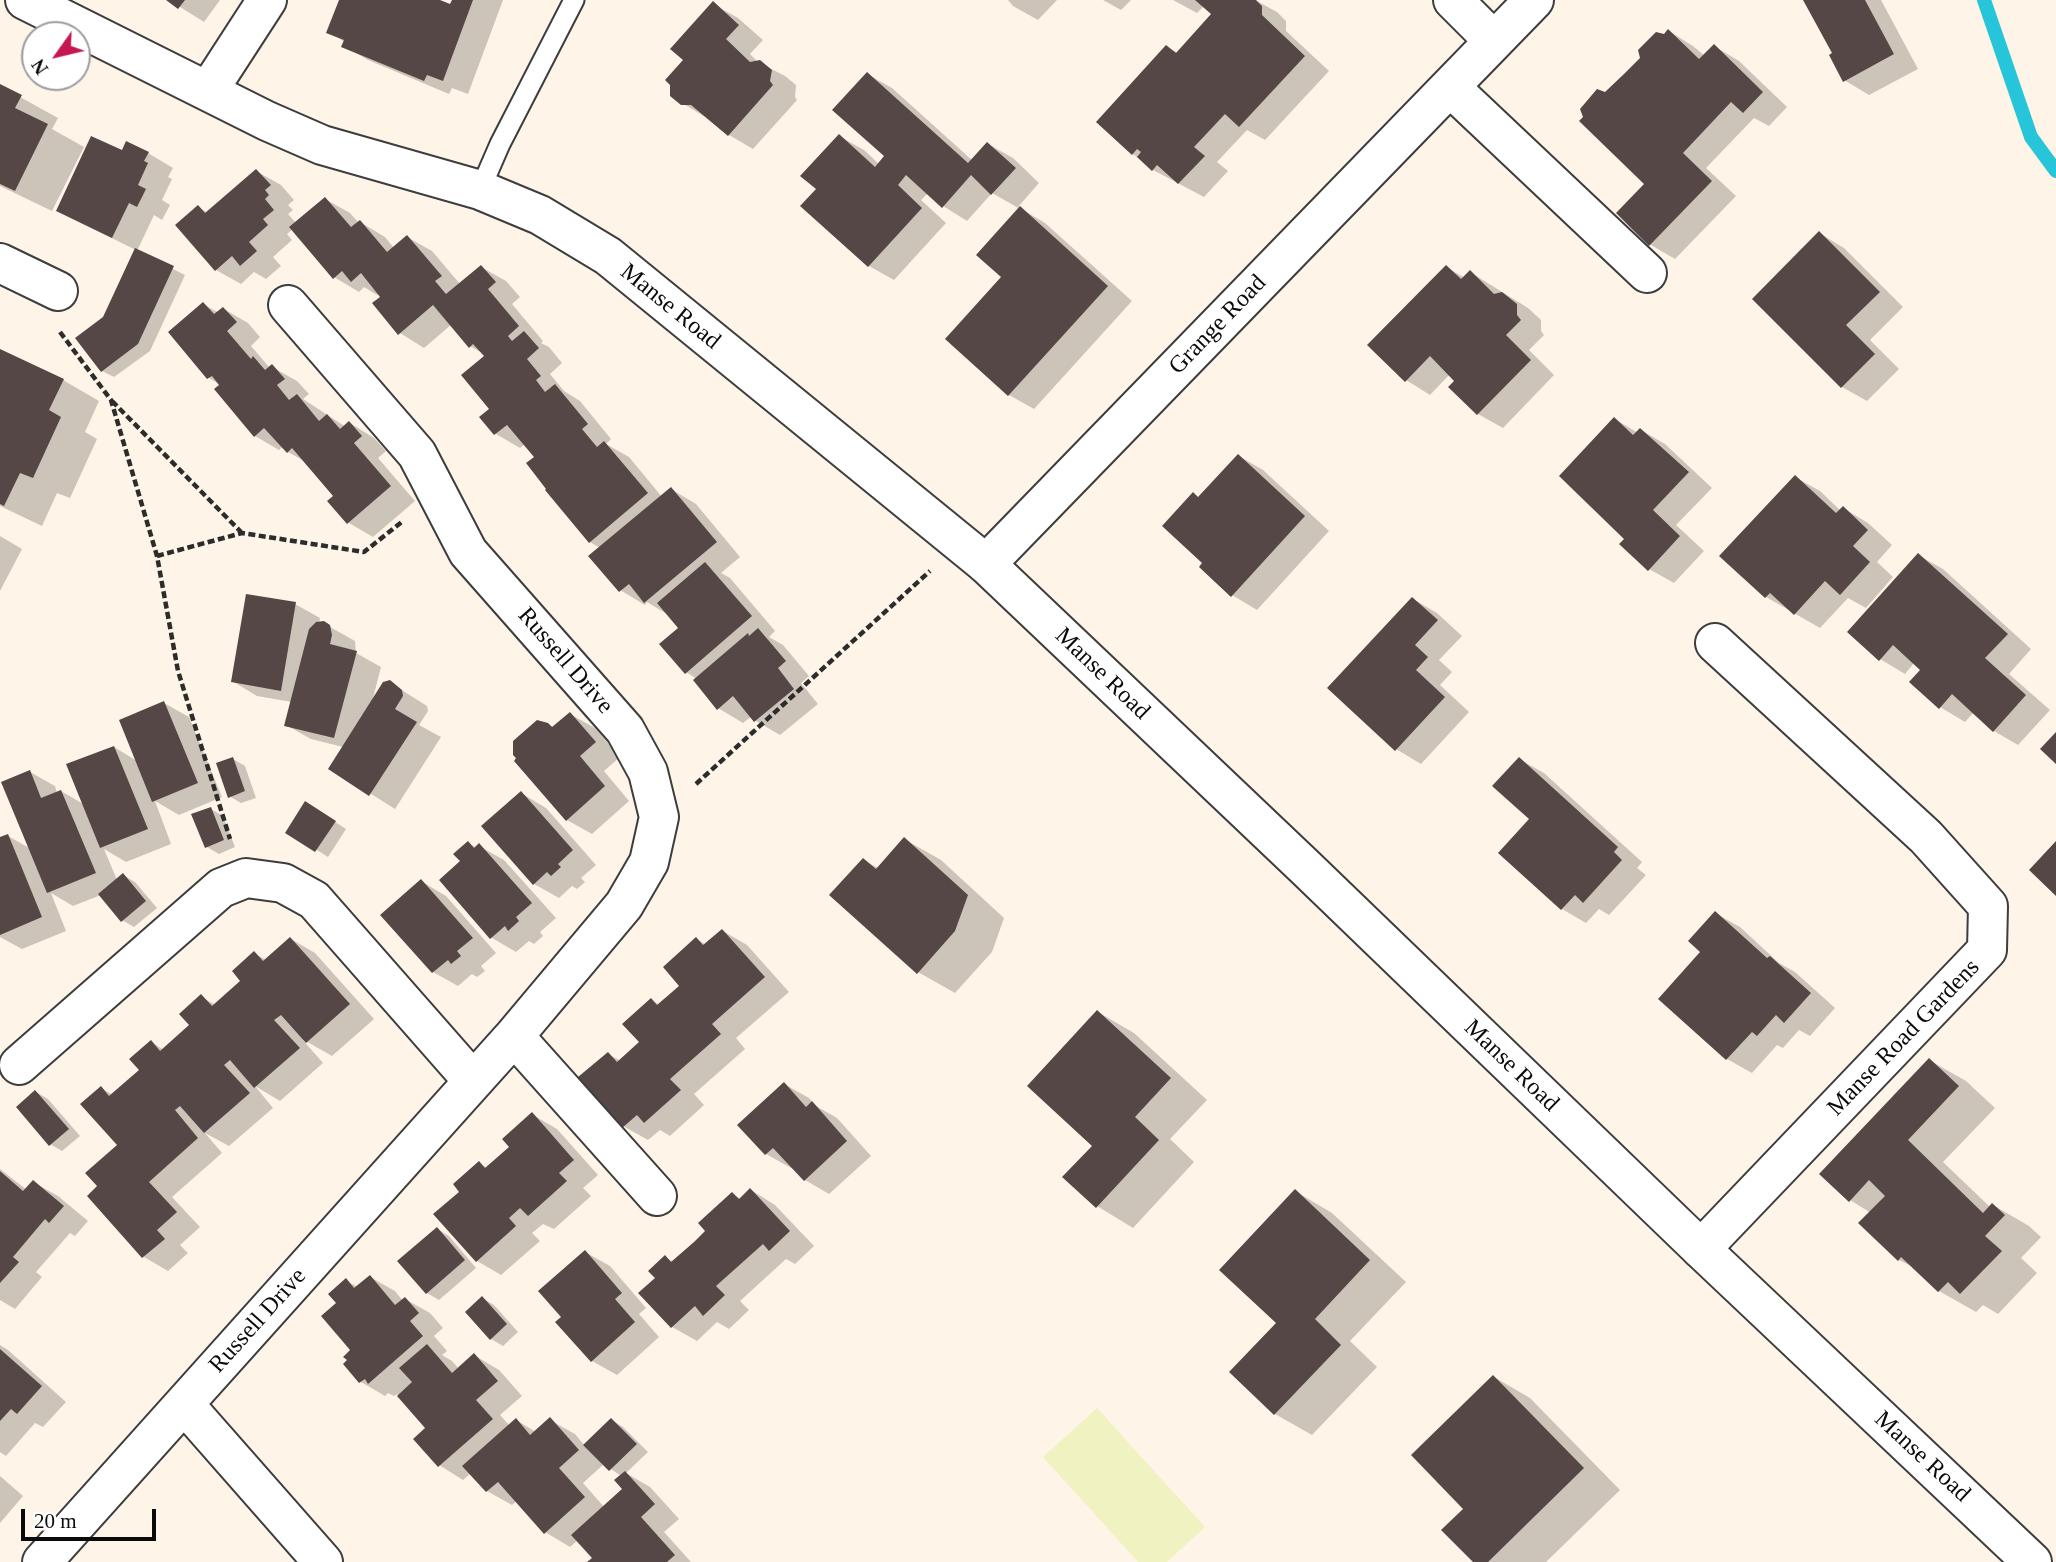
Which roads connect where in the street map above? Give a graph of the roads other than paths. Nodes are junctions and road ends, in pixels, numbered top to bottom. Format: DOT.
graph roads {
  1 [pos="26,0"];
  2 [pos="267,0"];
  3 [pos="574,0"];
  4 [pos="1452,0"];
  5 [pos="1534,0"];
  6 [pos="1494,41"];
  7 [pos="1450,87"];
  8 [pos="208,91"];
  9 [pos="480,190"];
  10 [pos="0,262"];
  11 [pos="1647,273"];
  12 [pos="58,291"];
  13 [pos="288,305"];
  14 [pos="973,554"];
  15 [pos="1714,643"];
  16 [pos="514,1037"];
  17 [pos="19,1065"];
  18 [pos="473,1081"];
  19 [pos="657,1196"];
  20 [pos="1701,1249"];
  21 [pos="184,1404"];
  22 [pos="42,1562"];
  23 [pos="323,1562"];
  24 [pos="2032,1562"];
  1 -- 8 [label="street, Manse Road"];
  2 -- 8 [label="street"];
  3 -- 9 [label="lane"];
  4 -- 6 [label="street"];
  5 -- 6 [label="street, Grange Road"];
  6 -- 7 [label="street, Grange Road"];
  7 -- 11 [label="street"];
  7 -- 14 [label="street, Grange Road"];
  8 -- 9 [label="street, Manse Road"];
  9 -- 14 [label="street, Manse Road"];
  10 -- 12 [label="street"];
  13 -- 16 [label="street, Russell Drive"];
  14 -- 20 [label="street, Manse Road"];
  15 -- 20 [label="street, Manse Road Gardens"];
  16 -- 18 [label="street, Russell Drive"];
  16 -- 19 [label="street"];
  17 -- 18 [label="street"];
  18 -- 21 [label="street, Russell Drive"];
  20 -- 24 [label="street, Manse Road"];
  21 -- 22 [label="street, Russell Drive"];
  21 -- 23 [label="street"];
}
